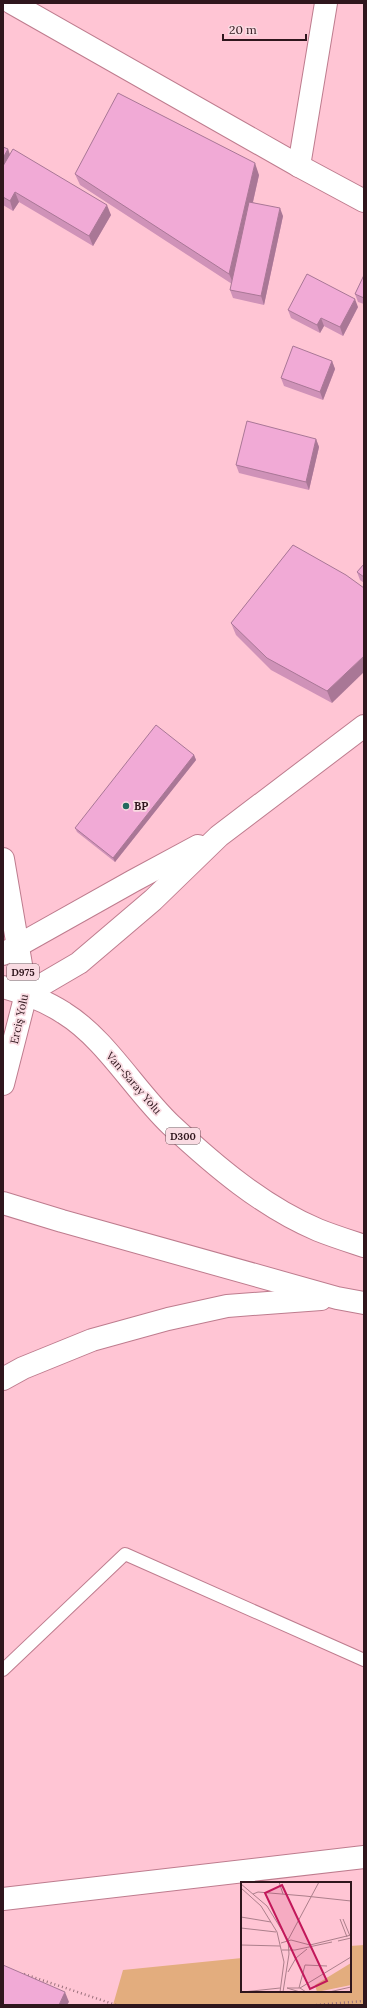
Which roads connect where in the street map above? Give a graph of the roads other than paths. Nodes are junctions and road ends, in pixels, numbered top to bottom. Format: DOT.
graph roads {
  1 [pos="12,3"];
  2 [pos="326,3"];
  3 [pos="299,166"];
  4 [pos="364,201"];
  5 [pos="364,726"];
  6 [pos="219,836"];
  7 [pos="3,859"];
  8 [pos="11,950"];
  9 [pos="3,987"];
  10 [pos="26,994"];
  11 [pos="3,1084"];
  12 [pos="3,1202"];
  13 [pos="364,1246"];
  14 [pos="337,1298"];
  15 [pos="364,1303"];
  16 [pos="3,1379"];
  17 [pos="364,1660"];
  18 [pos="3,1670"];
  19 [pos="364,1857"];
  20 [pos="3,1899"];
  1 -- 3 [label="main road"];
  2 -- 3 [label="main road"];
  3 -- 4 [label="main road"];
  5 -- 6 [label="main road"];
  6 -- 8 [label="main road"];
  6 -- 10 [label="main road"];
  7 -- 8 [label="main road, Erciş Yolu / D975"];
  8 -- 10 [label="main road, Erciş Yolu / D975"];
  9 -- 10 [label="main road, Van-Saray Yolu"];
  10 -- 11 [label="main road, Erciş Yolu / D975"];
  10 -- 13 [label="main road, Van-Saray Yolu / D300"];
  12 -- 14 [label="main road"];
  14 -- 15 [label="main road"];
  14 -- 16 [label="main road"];
  17 -- 18 [label="lane"];
  19 -- 20 [label="main road"];
}
